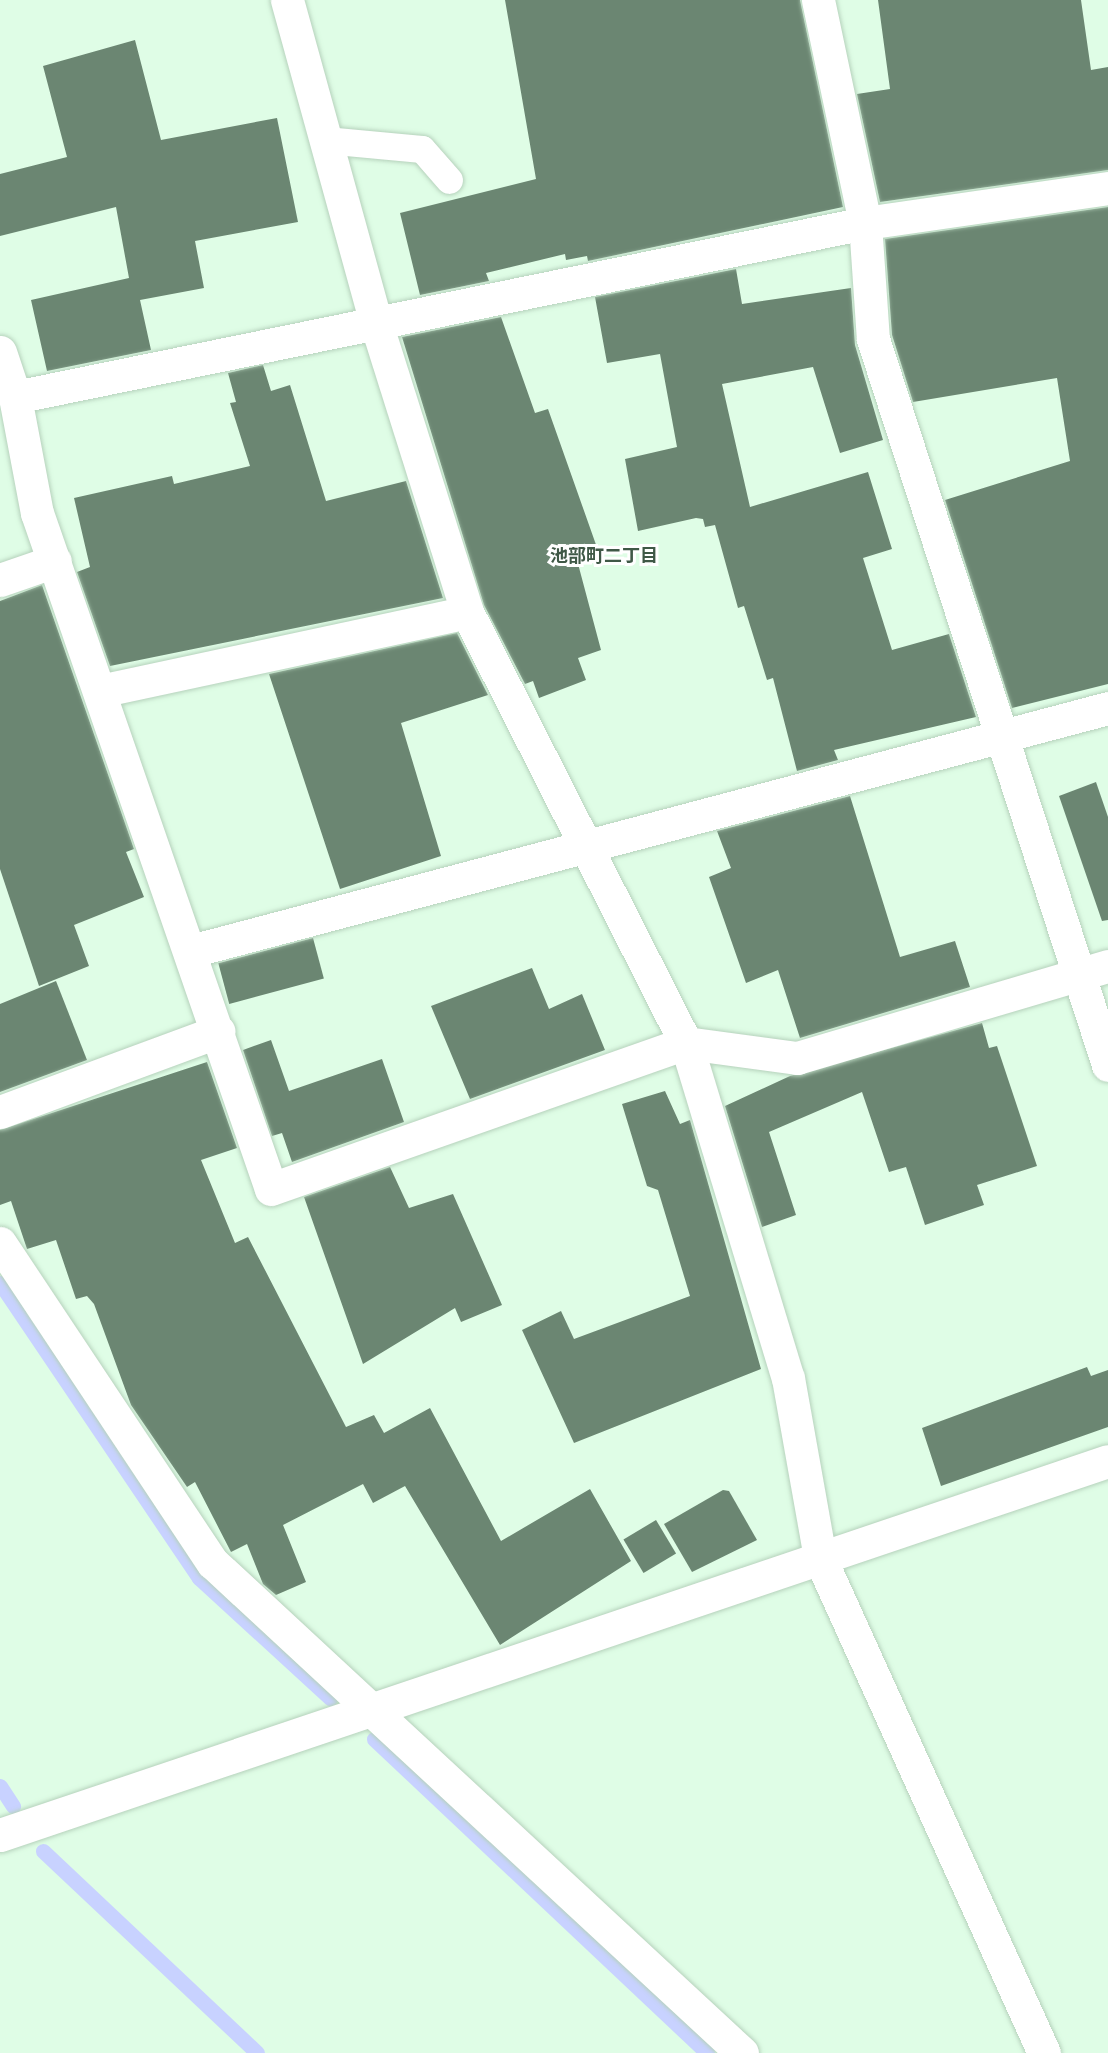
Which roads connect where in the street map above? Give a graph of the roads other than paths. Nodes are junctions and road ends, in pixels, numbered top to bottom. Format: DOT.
graph roads {
  1 [pos="287,0"];
  2 [pos="818,0"];
  3 [pos="326,140"];
  4 [pos="449,180"];
  5 [pos="1108,188"];
  6 [pos="865,223"];
  7 [pos="376,323"];
  8 [pos="0,352"];
  9 [pos="15,397"];
  10 [pos="55,561"];
  11 [pos="0,580"];
  12 [pos="467,612"];
  13 [pos="100,691"];
  14 [pos="1108,708"];
  15 [pos="1000,737"];
  16 [pos="589,846"];
  17 [pos="191,951"];
  18 [pos="1108,966"];
  19 [pos="1077,972"];
  20 [pos="219,1031"];
  21 [pos="686,1043"];
  22 [pos="1108,1065"];
  23 [pos="0,1112"];
  24 [pos="0,1243"];
  25 [pos="1108,1461"];
  26 [pos="820,1558"];
  27 [pos="374,1708"];
  28 [pos="0,1835"];
  29 [pos="742,2053"];
  30 [pos="1044,2053"];
  1 -- 3 [label="street"];
  2 -- 6 [label="street"];
  3 -- 4 [label="lane"];
  3 -- 7 [label="street"];
  5 -- 6 [label="street"];
  6 -- 7 [label="street"];
  6 -- 15 [label="street"];
  7 -- 9 [label="street"];
  7 -- 12 [label="street"];
  8 -- 9 [label="street"];
  9 -- 10 [label="street"];
  10 -- 11 [label="street"];
  10 -- 13 [label="street"];
  12 -- 13 [label="street"];
  12 -- 16 [label="street"];
  13 -- 17 [label="street"];
  14 -- 15 [label="street"];
  15 -- 16 [label="street"];
  15 -- 19 [label="street"];
  16 -- 17 [label="street"];
  16 -- 21 [label="street"];
  17 -- 20 [label="street"];
  18 -- 19 [label="street"];
  19 -- 21 [label="street"];
  19 -- 22 [label="street"];
  20 -- 21 [label="street"];
  20 -- 23 [label="street"];
  21 -- 26 [label="street"];
  24 -- 27 [label="street"];
  25 -- 26 [label="street"];
  26 -- 27 [label="street"];
  26 -- 30 [label="street"];
  27 -- 28 [label="street"];
  27 -- 29 [label="street"];
}
